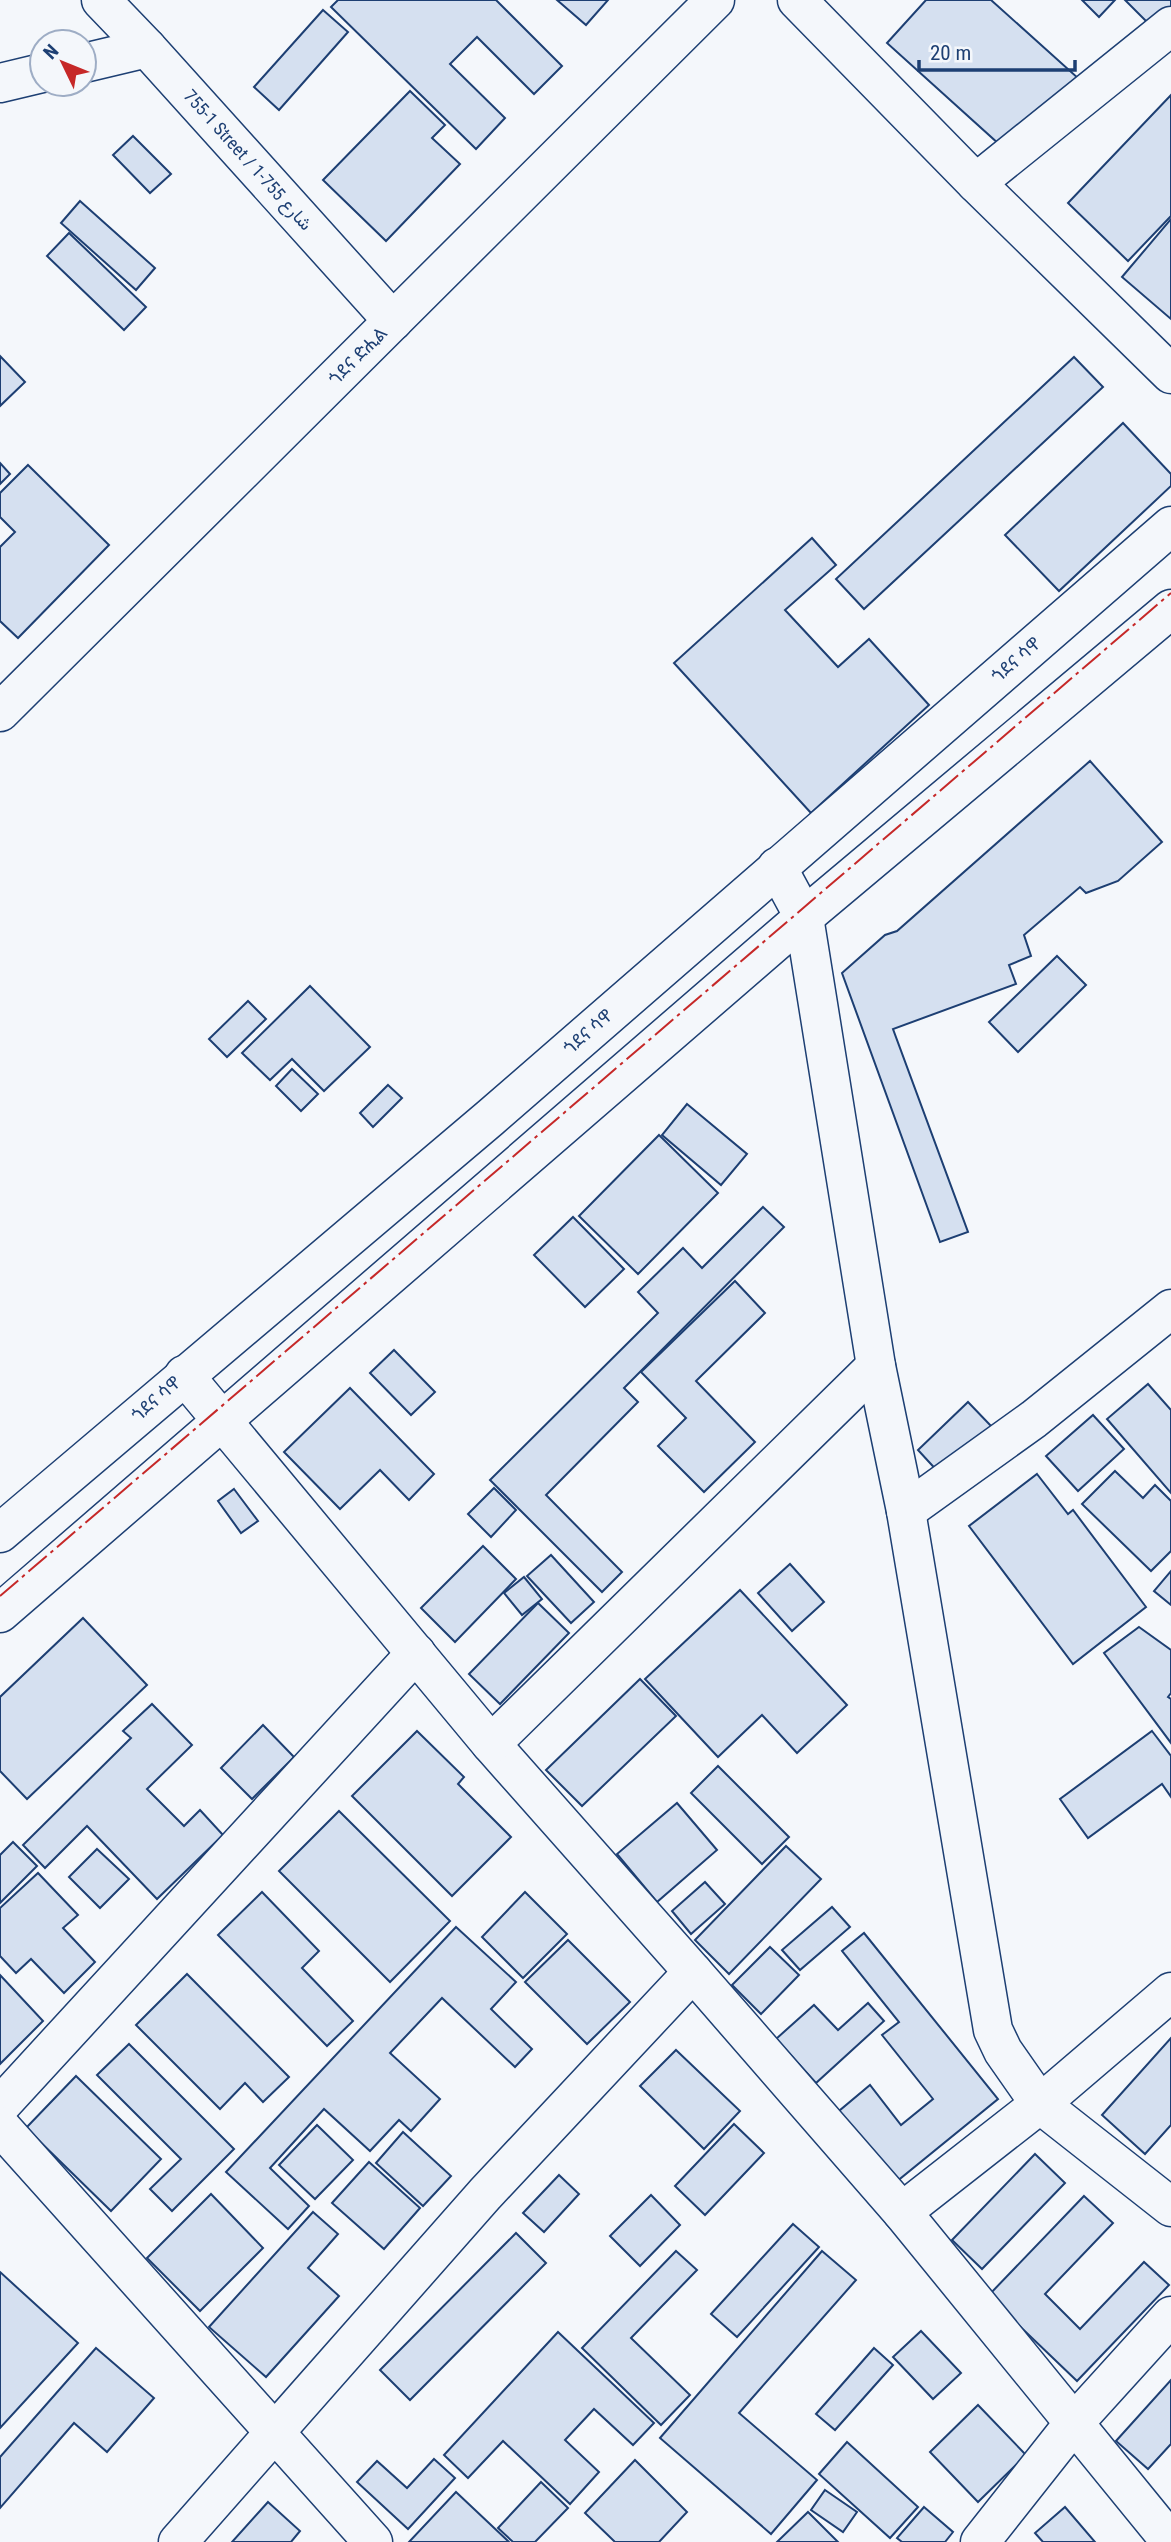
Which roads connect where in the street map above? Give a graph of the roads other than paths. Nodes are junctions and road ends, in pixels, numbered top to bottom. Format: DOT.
graph roads {
  1 [pos="101,0"];
  2 [pos="715,0"];
  3 [pos="797,0"];
  4 [pos="1171,26"];
  5 [pos="148,48"];
  6 [pos="98,60"];
  7 [pos="28,76"];
  8 [pos="0,83"];
  9 [pos="976,183"];
  10 [pos="393,321"];
  11 [pos="1171,374"];
  12 [pos="1171,526"];
  13 [pos="1171,608"];
  14 [pos="0,712"];
  15 [pos="777,867"];
  16 [pos="804,918"];
  17 [pos="1171,1309"];
  18 [pos="876,1366"];
  19 [pos="184,1375"];
  20 [pos="224,1421"];
  21 [pos="906,1511"];
  22 [pos="0,1532"];
  23 [pos="0,1613"];
  24 [pos="416,1653"];
  25 [pos="491,1744"];
  26 [pos="693,1972"];
  27 [pos="1171,1992"];
  28 [pos="1040,2104"];
  29 [pos="0,2106"];
  30 [pos="0,2126"];
  31 [pos="1171,2207"];
  32 [pos="902,2212"];
  33 [pos="1171,2316"];
  34 [pos="1074,2423"];
  35 [pos="272,2432"];
  36 [pos="178,2542"];
  37 [pos="373,2542"];
  38 [pos="981,2542"];
  39 [pos="1171,2542"];
  1 -- 5 [label="street, 755-1 Street / شارع 755-1"];
  2 -- 10 [label="street, ጎደና ድሒል"];
  3 -- 9 [label="street"];
  4 -- 9 [label="street"];
  5 -- 6 [label="street"];
  5 -- 10 [label="street, 755-1 Street / شارع 755-1"];
  7 -- 8 [label="street"];
  9 -- 11 [label="street"];
  10 -- 14 [label="street, ጎደና ድሒል"];
  12 -- 15 [label="street, ጎደና ሳዋ"];
  13 -- 16 [label="street"];
  15 -- 16 [label="street"];
  15 -- 19 [label="street, ጎደና ሳዋ"];
  16 -- 18 [label="street"];
  16 -- 20 [label="street"];
  17 -- 21 [label="street"];
  18 -- 21 [label="street"];
  18 -- 25 [label="street"];
  19 -- 20 [label="street"];
  19 -- 22 [label="street, ጎደና ሳዋ"];
  20 -- 23 [label="street"];
  20 -- 24 [label="street"];
  21 -- 28 [label="street"];
  24 -- 25 [label="street"];
  24 -- 29 [label="street"];
  25 -- 26 [label="street"];
  26 -- 32 [label="street"];
  26 -- 35 [label="street"];
  27 -- 28 [label="street"];
  28 -- 31 [label="street"];
  28 -- 32 [label="street"];
  30 -- 35 [label="street"];
  32 -- 34 [label="street"];
  33 -- 34 [label="street"];
  34 -- 38 [label="street"];
  34 -- 39 [label="street"];
  35 -- 36 [label="street"];
  35 -- 37 [label="street"];
}
